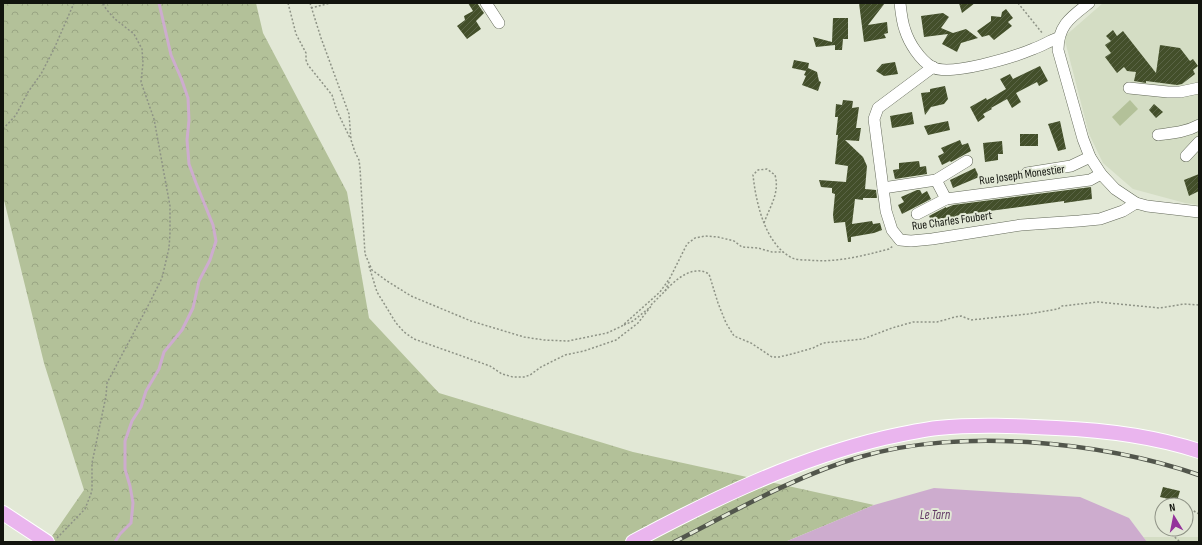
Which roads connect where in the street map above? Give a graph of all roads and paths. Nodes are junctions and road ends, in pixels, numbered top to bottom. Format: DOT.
graph roads {
  1 [pos="74,3"];
  2 [pos="103,3"];
  3 [pos="288,3"];
  4 [pos="310,3"];
  5 [pos="331,3"];
  6 [pos="486,3"];
  7 [pos="900,3"];
  8 [pos="1018,3"];
  9 [pos="1089,3"];
  10 [pos="311,8"];
  11 [pos="499,23"];
  12 [pos="1054,40"];
  13 [pos="933,67"];
  14 [pos="1129,88"];
  15 [pos="1199,88"];
  16 [pos="1199,125"];
  17 [pos="3,129"];
  18 [pos="1158,135"];
  19 [pos="351,140"];
  20 [pos="1199,142"];
  21 [pos="1186,156"];
  22 [pos="1090,158"];
  23 [pos="967,161"];
  24 [pos="1027,173"];
  25 [pos="1101,174"];
  26 [pos="936,180"];
  27 [pos="884,188"];
  28 [pos="946,199"];
  29 [pos="1142,205"];
  30 [pos="1199,212"];
  31 [pos="917,214"];
  32 [pos="764,223"];
  33 [pos="900,240"];
  34 [pos="783,252"];
  35 [pos="368,262"];
  36 [pos="670,278"];
  37 [pos="666,291"];
  38 [pos="652,305"];
  39 [pos="1199,305"];
  40 [pos="622,326"];
  41 [pos="1199,451"];
  42 [pos="3,513"];
  43 [pos="52,540"];
  44 [pos="633,542"];
  1 -- 17 [label="path"];
  2 -- 43 [label="path"];
  3 -- 19 [label="path"];
  4 -- 10 [label="path"];
  5 -- 10 [label="path"];
  6 -- 11 [label="street"];
  7 -- 13 [label="street"];
  8 -- 12 [label="path"];
  9 -- 12 [label="street"];
  10 -- 19 [label="path"];
  12 -- 13 [label="street"];
  12 -- 22 [label="street"];
  13 -- 27 [label="street, Rue Charles Foubert"];
  14 -- 15 [label="street"];
  16 -- 18 [label="street"];
  19 -- 35 [label="path"];
  20 -- 21 [label="street"];
  22 -- 24 [label="street"];
  22 -- 25 [label="street"];
  23 -- 26 [label="street, Rue Joseph Monestier"];
  25 -- 28 [label="street, Rue Joseph Monestier"];
  25 -- 29 [label="street"];
  26 -- 27 [label="street, Rue Joseph Monestier"];
  26 -- 28 [label="street"];
  27 -- 33 [label="street, Rue Charles Foubert"];
  28 -- 31 [label="street, Rue Joseph Monestier"];
  29 -- 30 [label="street"];
  29 -- 33 [label="street, Rue Charles Foubert"];
  32 -- 32 [label="path"];
  32 -- 34 [label="path"];
  33 -- 34 [label="path"];
  34 -- 36 [label="path"];
  35 -- 38 [label="path"];
  35 -- 40 [label="path"];
  36 -- 37 [label="path"];
  36 -- 40 [label="path"];
  37 -- 38 [label="path"];
  37 -- 39 [label="path"];
  38 -- 40 [label="path"];
  41 -- 44 [label="main road"];
  42 -- 43 [label="main road"];
}
